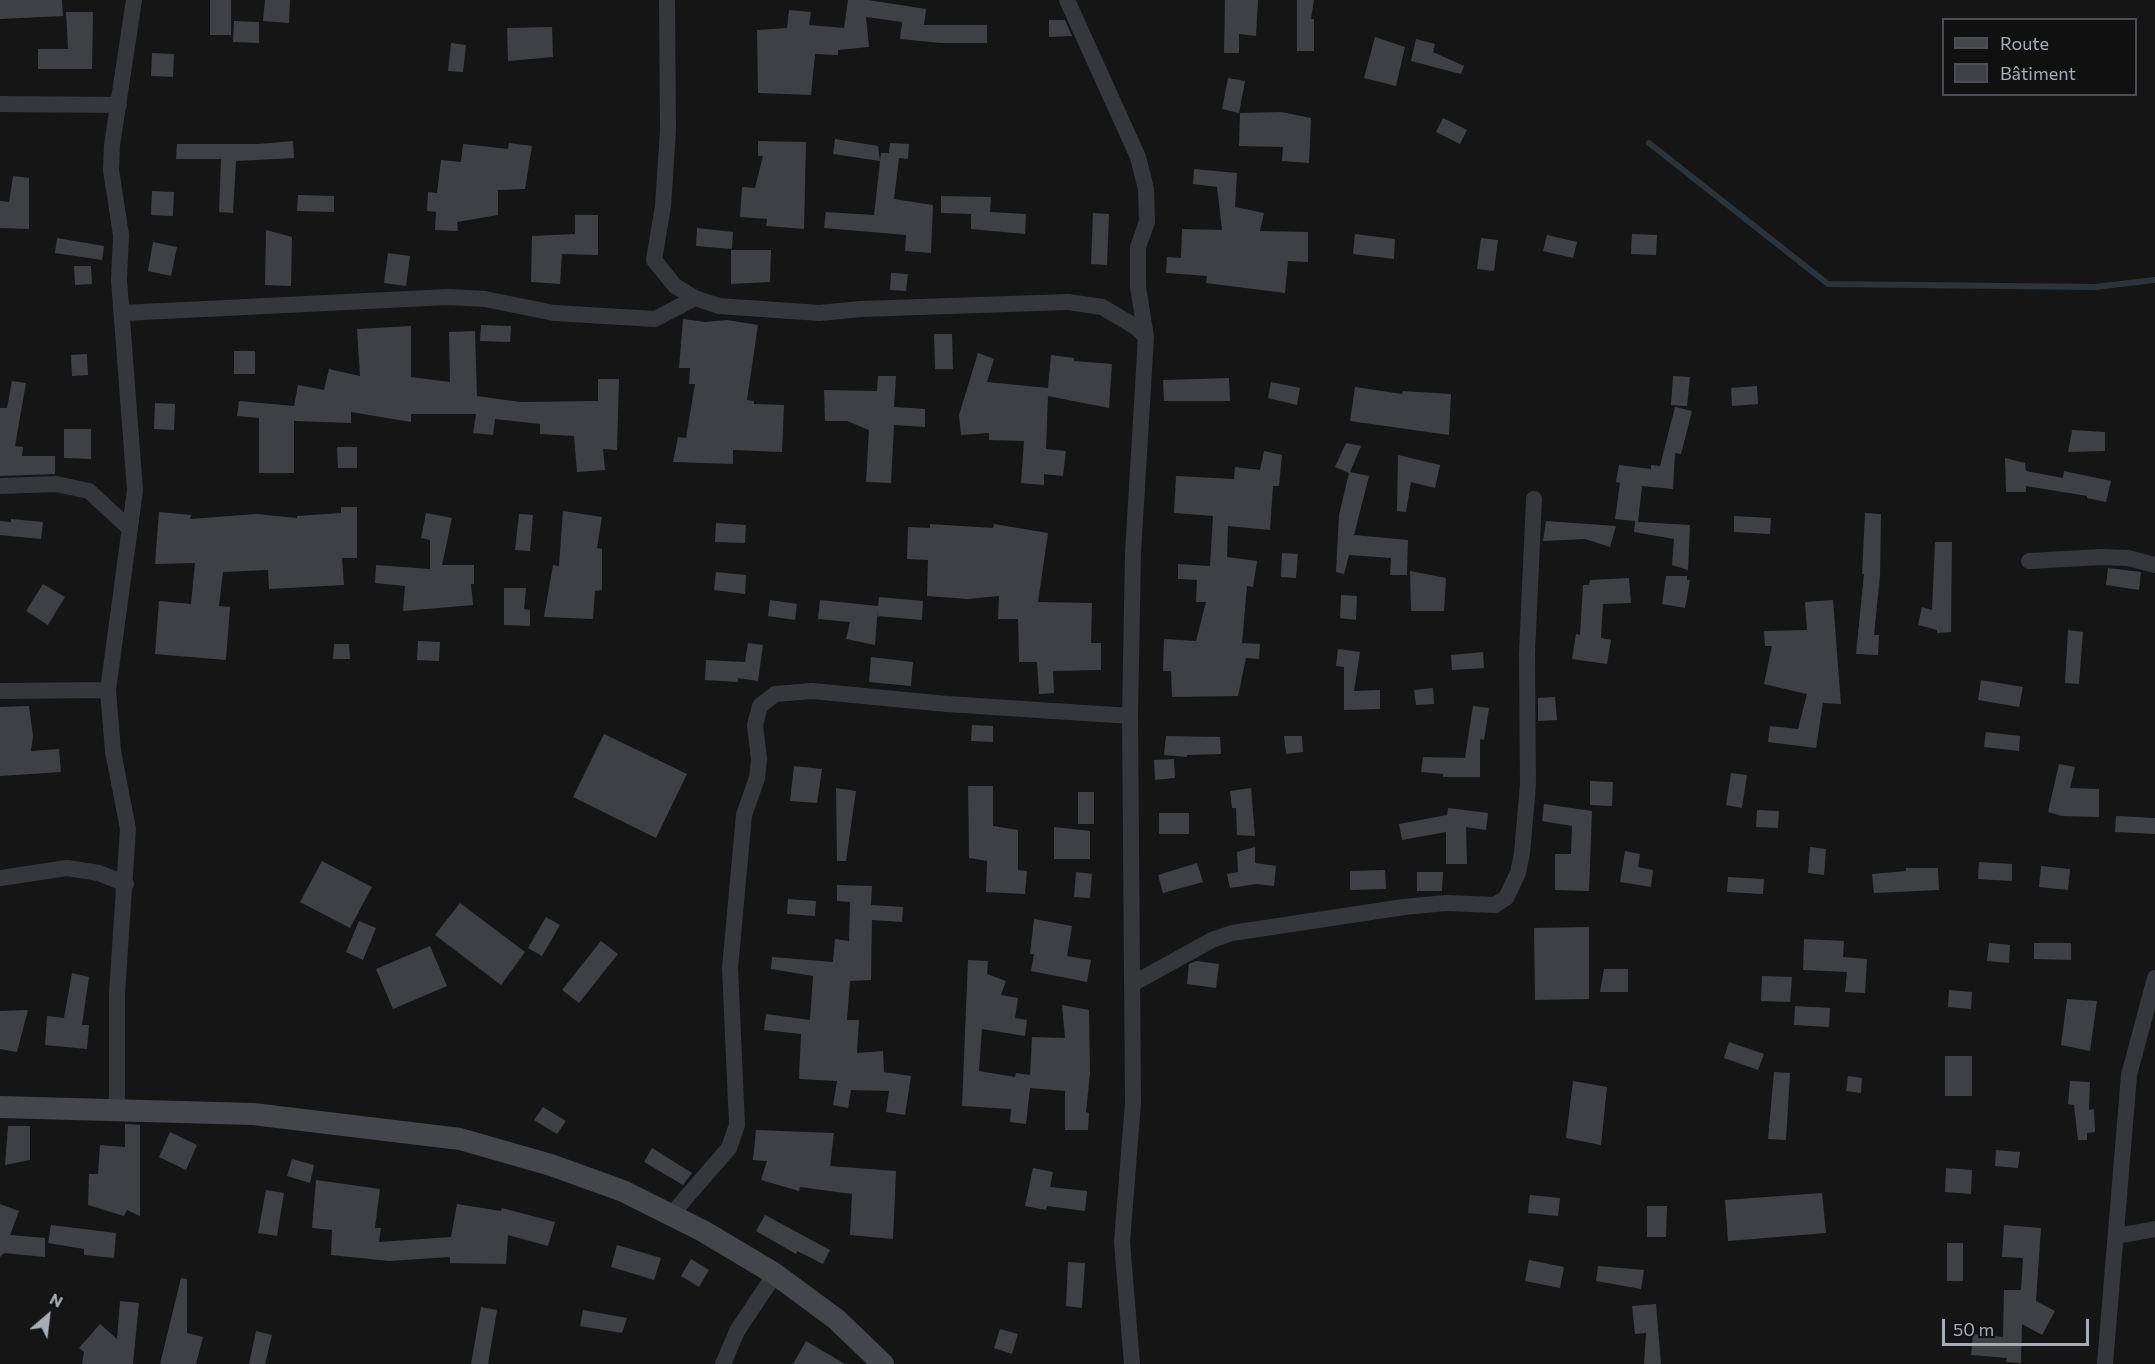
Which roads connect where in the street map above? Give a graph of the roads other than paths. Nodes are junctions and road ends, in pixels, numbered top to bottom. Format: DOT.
graph roads {
  1 [pos="134,0"];
  2 [pos="667,0"];
  3 [pos="1067,0"];
  4 [pos="0,105"];
  5 [pos="119,105"];
  6 [pos="695,298"];
  7 [pos="123,313"];
  8 [pos="1146,337"];
  9 [pos="0,486"];
  10 [pos="1534,499"];
  11 [pos="130,529"];
  12 [pos="2029,561"];
  13 [pos="2155,565"];
  14 [pos="108,690"];
  15 [pos="0,691"];
  16 [pos="1130,716"];
  17 [pos="0,878"];
  18 [pos="126,884"];
  19 [pos="2155,978"];
  20 [pos="1134,983"];
  21 [pos="0,1107"];
  22 [pos="117,1110"];
  23 [pos="671,1215"];
  24 [pos="2155,1229"];
  25 [pos="2116,1236"];
  26 [pos="775,1274"];
  27 [pos="723,1364"];
  28 [pos="883,1364"];
  29 [pos="1132,1364"];
  30 [pos="2105,1364"];
  1 -- 5 [label="street"];
  2 -- 6 [label="street"];
  3 -- 8 [label="street"];
  4 -- 5 [label="street"];
  5 -- 7 [label="street"];
  6 -- 7 [label="street"];
  6 -- 8 [label="street"];
  7 -- 11 [label="street"];
  8 -- 16 [label="street"];
  9 -- 11 [label="street"];
  10 -- 20 [label="street"];
  11 -- 14 [label="street"];
  12 -- 13 [label="street"];
  14 -- 15 [label="street"];
  14 -- 18 [label="street"];
  16 -- 20 [label="street"];
  16 -- 23 [label="street"];
  17 -- 18 [label="street"];
  18 -- 22 [label="street"];
  19 -- 25 [label="street"];
  20 -- 29 [label="street"];
  21 -- 22 [label="street"];
  22 -- 23 [label="street"];
  23 -- 26 [label="street"];
  24 -- 25 [label="street"];
  25 -- 30 [label="street"];
  26 -- 27 [label="street"];
  26 -- 28 [label="street"];
}
